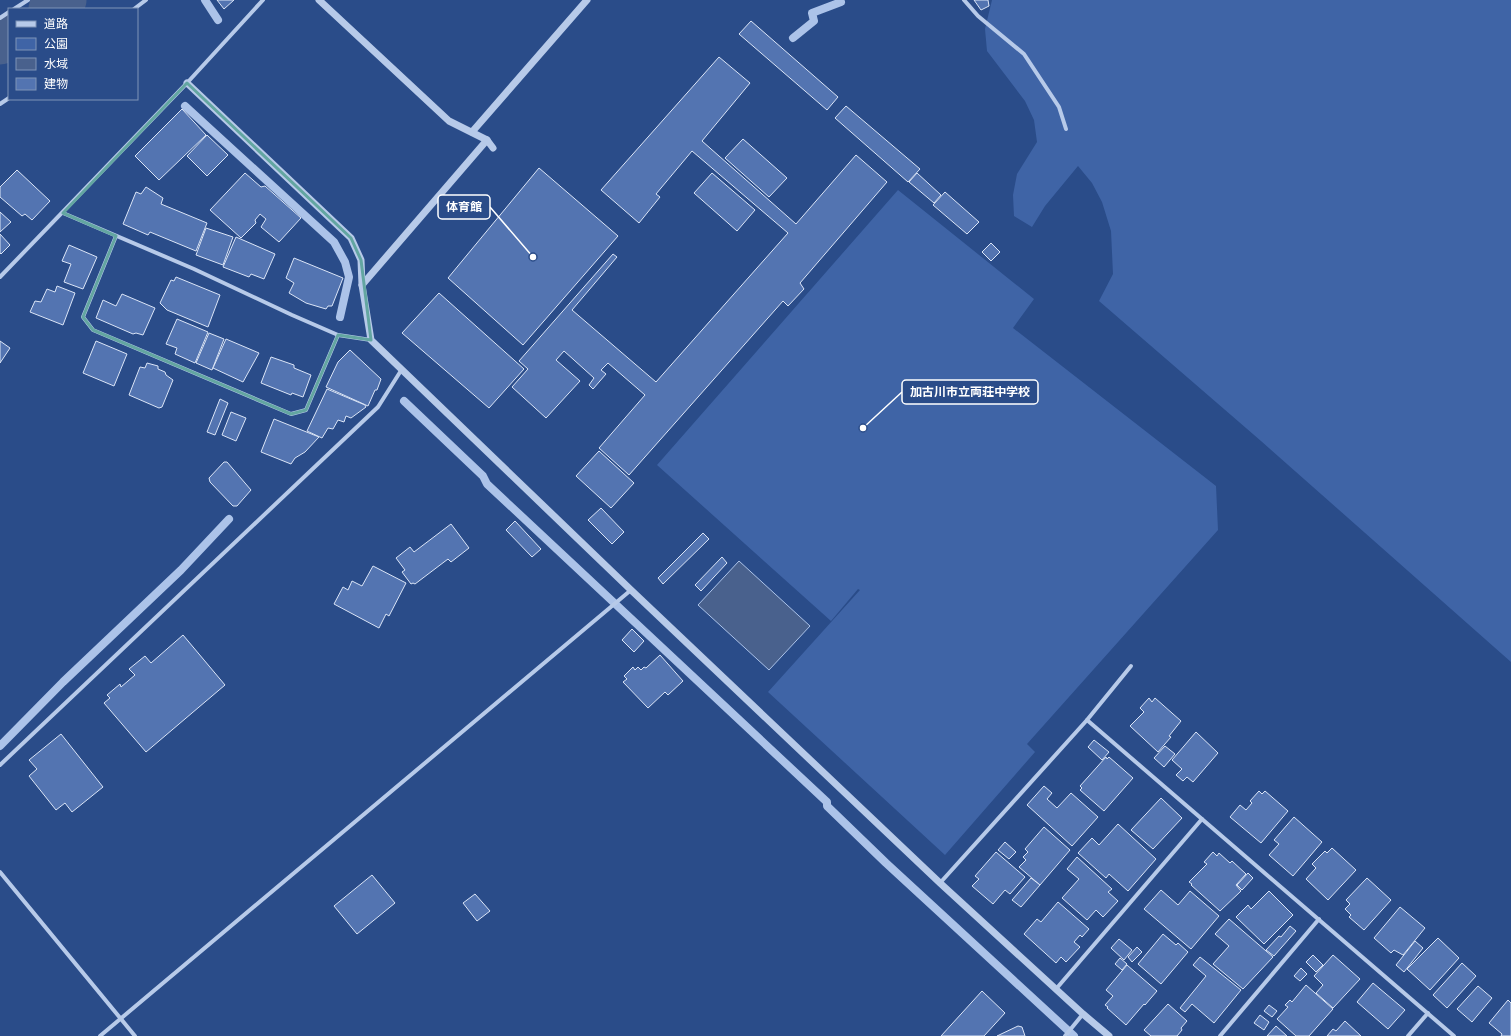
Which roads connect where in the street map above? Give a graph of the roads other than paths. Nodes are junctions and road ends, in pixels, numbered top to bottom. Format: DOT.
graph roads {
  1 [pos="28,0"];
  2 [pos="146,0"];
  3 [pos="263,0"];
  4 [pos="320,0"];
  5 [pos="587,0"];
  6 [pos="964,0"];
  7 [pos="16,8"];
  8 [pos="135,8"];
  9 [pos="187,84"];
  10 [pos="1066,129"];
  11 [pos="472,132"];
  12 [pos="487,140"];
  13 [pos="493,148"];
  14 [pos="63,213"];
  15 [pos="116,236"];
  16 [pos="0,277"];
  17 [pos="362,285"];
  18 [pos="338,335"];
  19 [pos="371,340"];
  20 [pos="402,369"];
  21 [pos="632,590"];
  22 [pos="1131,666"];
  23 [pos="1087,720"];
  24 [pos="0,765"];
  25 [pos="1202,819"];
  26 [pos="0,872"];
  27 [pos="940,883"];
  28 [pos="1319,919"];
  29 [pos="1056,989"];
  30 [pos="1428,1013"];
  31 [pos="1083,1014"];
  32 [pos="120,1018"];
  33 [pos="100,1036"];
  34 [pos="135,1036"];
  35 [pos="1065,1036"];
  36 [pos="1109,1036"];
  37 [pos="1220,1036"];
  38 [pos="1408,1036"];
  39 [pos="1454,1036"];
  1 -- 7 [label="street"];
  2 -- 8 [label="street"];
  3 -- 9 [label="street"];
  4 -- 11 [label="street"];
  5 -- 11 [label="street"];
  6 -- 10 [label="street"];
  9 -- 14 [label="street"];
  9 -- 17 [label="street"];
  11 -- 12 [label="street"];
  12 -- 13 [label="street"];
  12 -- 17 [label="street"];
  14 -- 15 [label="street"];
  14 -- 16 [label="street"];
  15 -- 18 [label="street"];
  15 -- 18 [label="street"];
  17 -- 19 [label="street"];
  18 -- 19 [label="street"];
  19 -- 20 [label="street"];
  20 -- 21 [label="street"];
  20 -- 24 [label="street"];
  21 -- 27 [label="street"];
  21 -- 32 [label="street"];
  22 -- 23 [label="street"];
  23 -- 25 [label="street"];
  23 -- 27 [label="street"];
  25 -- 28 [label="street"];
  25 -- 29 [label="street"];
  26 -- 32 [label="street"];
  27 -- 29 [label="street"];
  28 -- 30 [label="street"];
  28 -- 37 [label="street"];
  29 -- 31 [label="street"];
  30 -- 38 [label="street"];
  30 -- 39 [label="street"];
  31 -- 35 [label="street"];
  31 -- 36 [label="street"];
  32 -- 33 [label="street"];
  32 -- 34 [label="street"];
}
